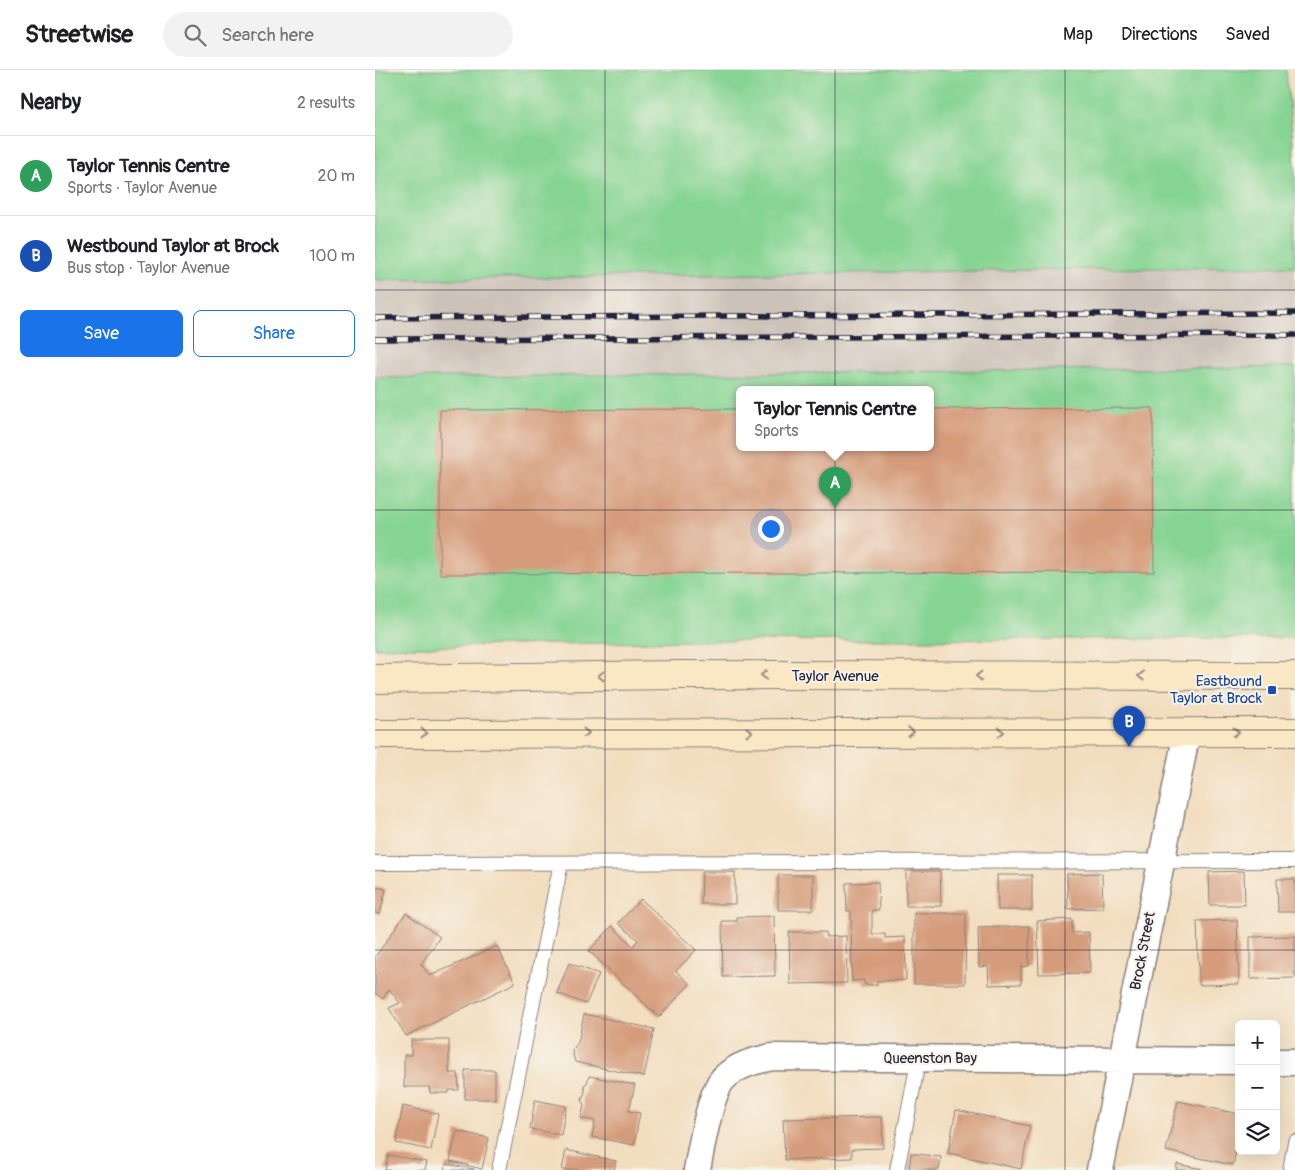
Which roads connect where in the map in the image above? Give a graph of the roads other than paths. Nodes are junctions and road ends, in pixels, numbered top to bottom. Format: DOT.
graph roads {
  1 [pos="1295,676"];
  2 [pos="375,678"];
  3 [pos="1187,732"];
  4 [pos="1295,732"];
  5 [pos="375,734"];
  6 [pos="1162,860"];
  7 [pos="1295,861"];
  8 [pos="375,863"];
  9 [pos="561,863"];
  10 [pos="919,1057"];
  11 [pos="1122,1060"];
  12 [pos="1235,1061"];
  13 [pos="1280,1062"];
  14 [pos="1295,1062"];
  15 [pos="1295,1142"];
  16 [pos="499,1170"];
  17 [pos="697,1170"];
  18 [pos="897,1170"];
  19 [pos="1100,1170"];
  20 [pos="1289,1170"];
  1 -- 2 [label="main road, Taylor Avenue, one-way"];
  3 -- 4 [label="main road, one-way"];
  5 -- 3 [label="main road, one-way"];
  3 -- 6 [label="street, Brock Street"];
  6 -- 7 [label="lane"];
  6 -- 9 [label="lane"];
  6 -- 11 [label="street, Brock Street"];
  8 -- 9 [label="lane"];
  9 -- 16 [label="lane"];
  10 -- 11 [label="street, Queenston Bay"];
  10 -- 17 [label="street, Queenston Bay"];
  10 -- 18 [label="lane"];
  11 -- 12 [label="street, Queenston Bay"];
  11 -- 19 [label="street, Brock Street"];
  13 -- 14 [label="street"];
  15 -- 20 [label="lane"];
}
